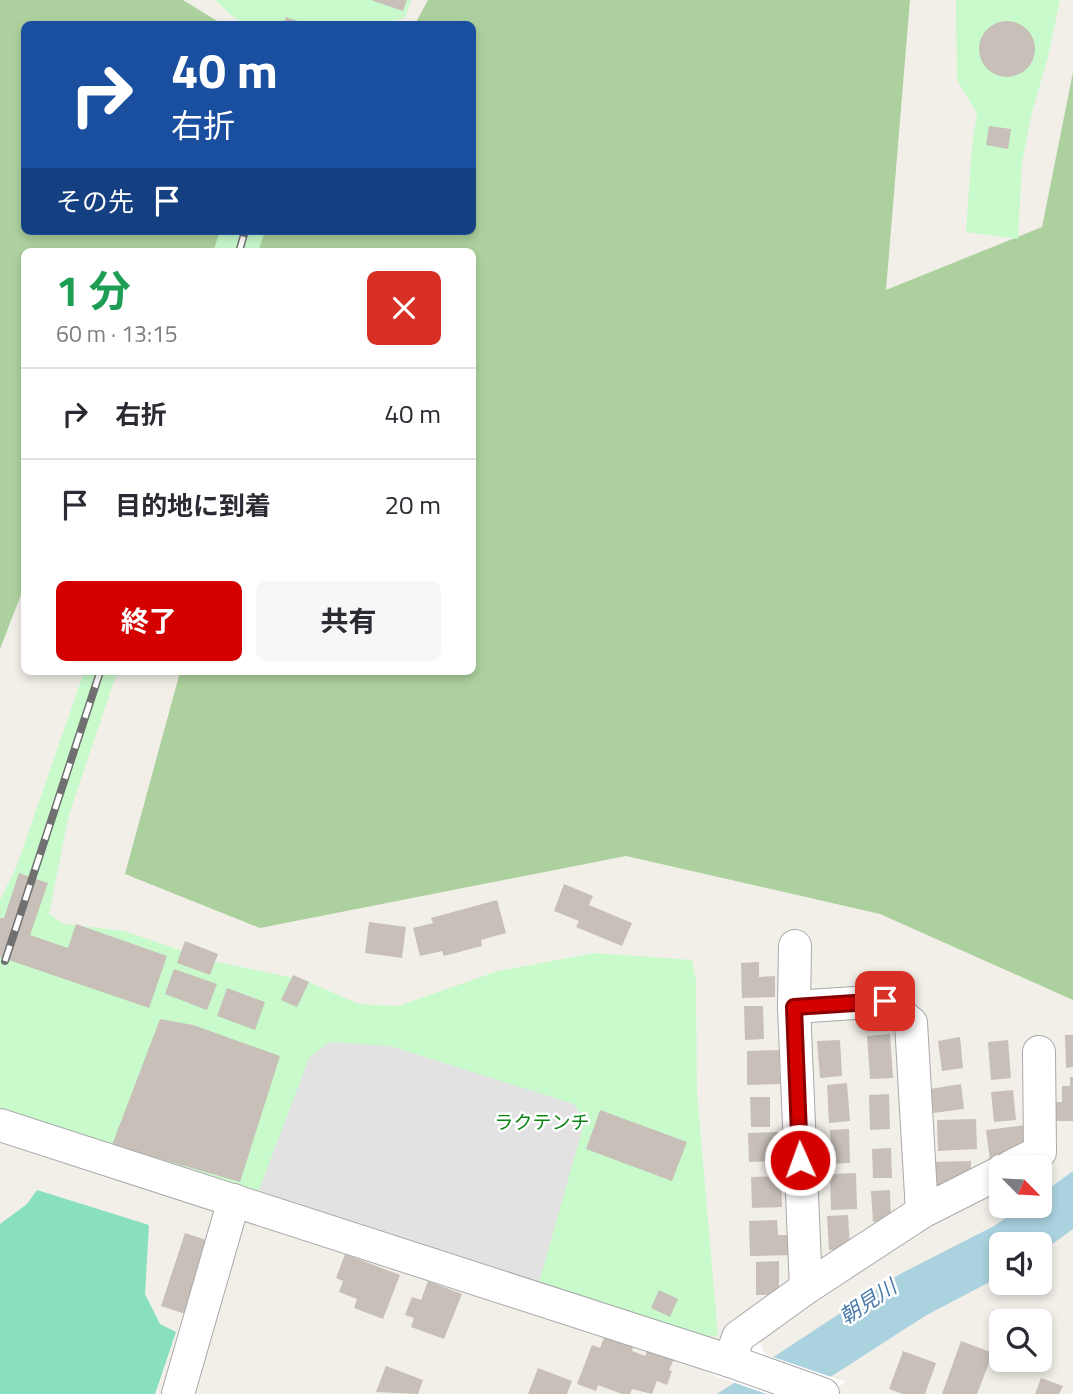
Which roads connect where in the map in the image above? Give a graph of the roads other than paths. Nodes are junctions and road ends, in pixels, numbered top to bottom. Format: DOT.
graph roads {
  1 [pos="795,946"];
  2 [pos="794,1007"];
  3 [pos="1040,1052"];
  4 [pos="0,1125"];
  5 [pos="1034,1155"];
  6 [pos="989,1178"];
  7 [pos="234,1200"];
  8 [pos="922,1212"];
  9 [pos="806,1288"];
  10 [pos="730,1362"];
  11 [pos="178,1394"];
  12 [pos="824,1394"];
  1 -- 2 [label="street"];
  2 -- 8 [label="street"];
  2 -- 9 [label="street"];
  3 -- 5 [label="street"];
  4 -- 7 [label="street"];
  6 -- 8 [label="street"];
  7 -- 10 [label="street"];
  7 -- 11 [label="street"];
  8 -- 9 [label="street"];
  9 -- 10 [label="street"];
  10 -- 12 [label="street"];
}
